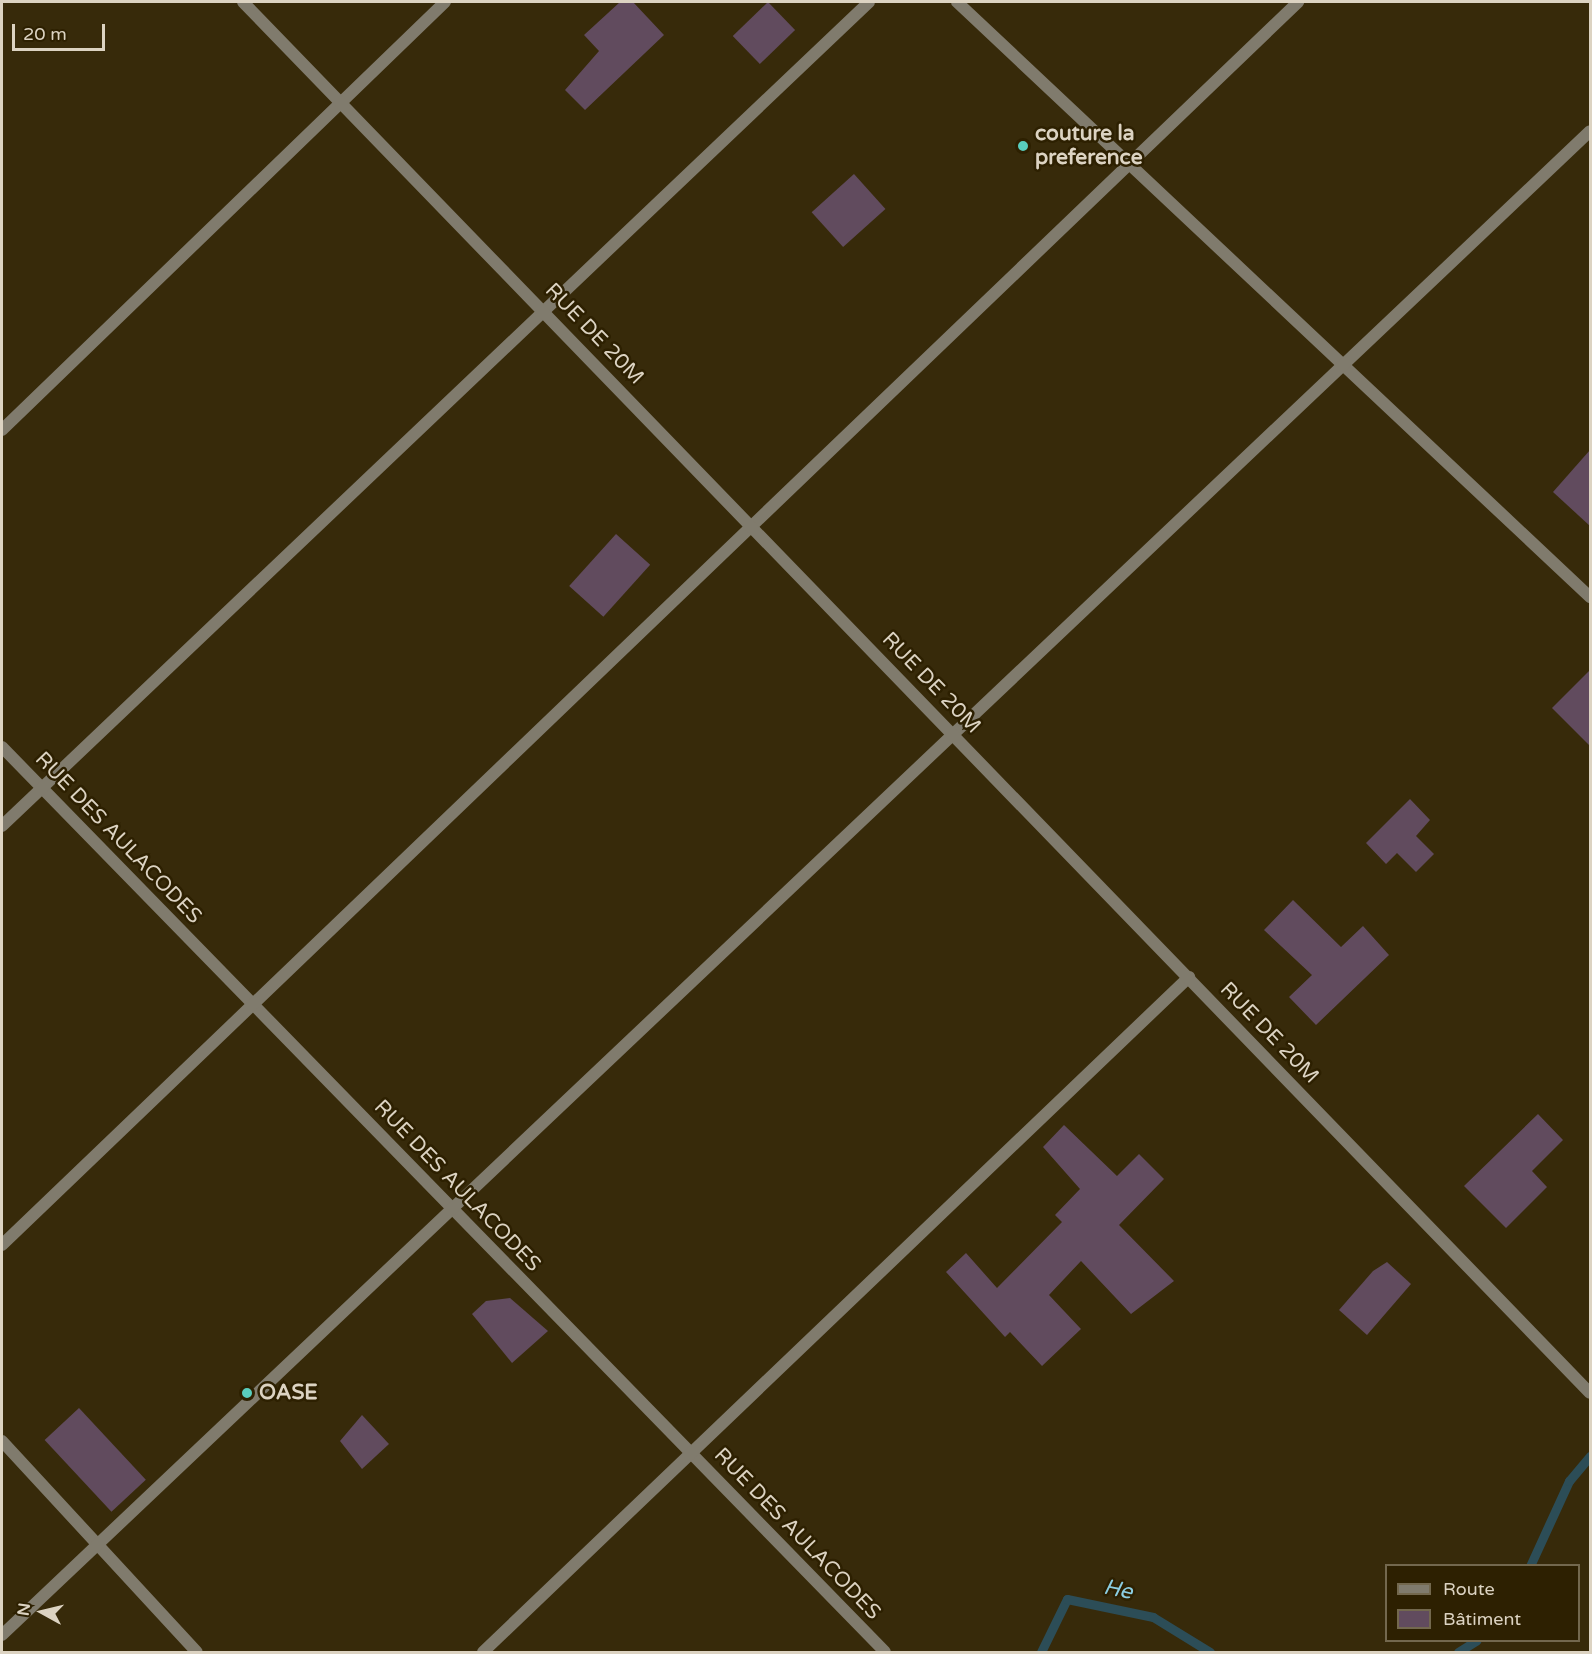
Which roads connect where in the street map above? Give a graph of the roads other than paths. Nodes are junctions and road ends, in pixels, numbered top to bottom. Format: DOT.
graph roads {
  1 [pos="243,2"];
  2 [pos="445,2"];
  3 [pos="868,2"];
  4 [pos="957,2"];
  5 [pos="1298,2"];
  6 [pos="341,102"];
  7 [pos="1590,131"];
  8 [pos="1129,163"];
  9 [pos="544,310"];
  10 [pos="1344,365"];
  11 [pos="2,430"];
  12 [pos="752,525"];
  13 [pos="1590,597"];
  14 [pos="953,734"];
  15 [pos="2,747"];
  16 [pos="41,788"];
  17 [pos="2,826"];
  18 [pos="1189,977"];
  19 [pos="252,1004"];
  20 [pos="452,1209"];
  21 [pos="2,1245"];
  22 [pos="1590,1393"];
  23 [pos="2,1441"];
  24 [pos="691,1454"];
  25 [pos="97,1544"];
  26 [pos="2,1635"];
  27 [pos="197,1653"];
  28 [pos="483,1653"];
  29 [pos="885,1653"];
  1 -- 6 [label="street, RUE DE 20M"];
  2 -- 6 [label="street"];
  3 -- 9 [label="street"];
  4 -- 8 [label="street"];
  5 -- 8 [label="street"];
  6 -- 9 [label="street, RUE DE 20M"];
  6 -- 11 [label="street"];
  7 -- 10 [label="street"];
  8 -- 10 [label="street"];
  8 -- 12 [label="street"];
  9 -- 12 [label="street, RUE DE 20M"];
  9 -- 16 [label="street"];
  10 -- 13 [label="street"];
  10 -- 14 [label="street"];
  12 -- 14 [label="street, RUE DE 20M"];
  12 -- 19 [label="street"];
  14 -- 18 [label="street, RUE DE 20M"];
  14 -- 20 [label="street"];
  15 -- 16 [label="street, RUE DES AULACODES"];
  16 -- 17 [label="street"];
  16 -- 19 [label="street, RUE DES AULACODES"];
  18 -- 22 [label="street, RUE DE 20M"];
  18 -- 24 [label="street"];
  19 -- 20 [label="street, RUE DES AULACODES"];
  19 -- 21 [label="street"];
  20 -- 24 [label="street, RUE DES AULACODES"];
  20 -- 25 [label="street"];
  23 -- 25 [label="street"];
  24 -- 28 [label="street"];
  24 -- 29 [label="street, RUE DES AULACODES"];
  25 -- 26 [label="street"];
  25 -- 27 [label="street"];
}
